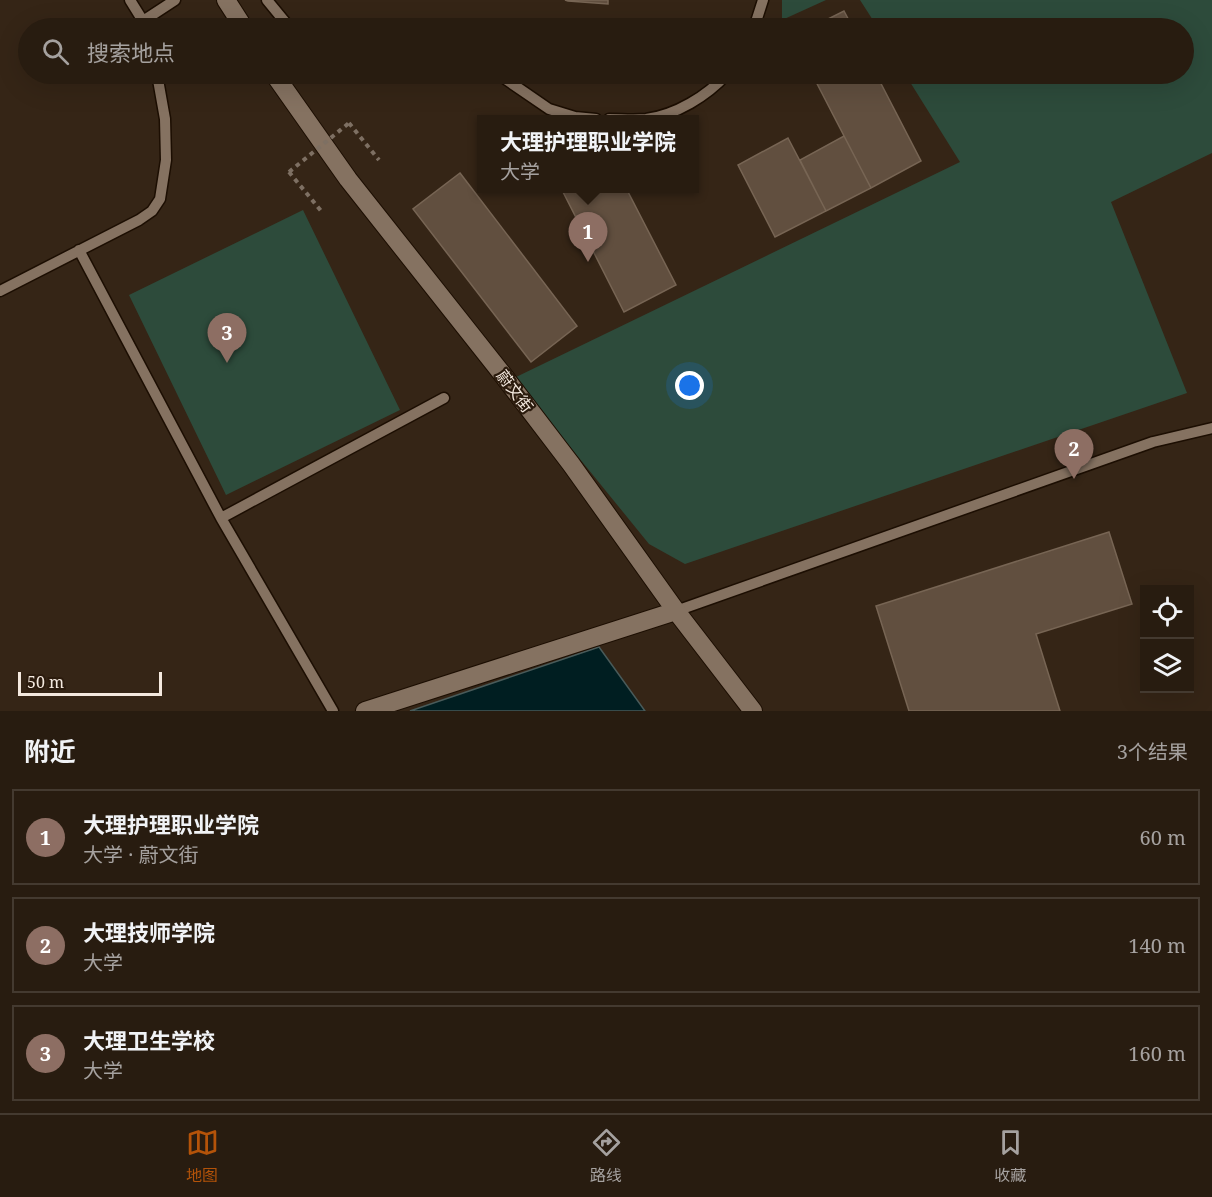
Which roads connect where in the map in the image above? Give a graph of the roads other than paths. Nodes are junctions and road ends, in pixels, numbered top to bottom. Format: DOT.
graph roads {
  1 [pos="130,0"];
  2 [pos="175,0"];
  3 [pos="226,0"];
  4 [pos="267,0"];
  5 [pos="763,0"];
  6 [pos="139,18"];
  7 [pos="152,18"];
  8 [pos="238,18"];
  9 [pos="282,18"];
  10 [pos="757,18"];
  11 [pos="159,84"];
  12 [pos="281,84"];
  13 [pos="513,84"];
  14 [pos="715,84"];
  15 [pos="568,115"];
  16 [pos="661,115"];
  17 [pos="79,250"];
  18 [pos="0,291"];
  19 [pos="444,398"];
  20 [pos="1212,428"];
  21 [pos="221,518"];
  22 [pos="676,610"];
  23 [pos="333,711"];
  24 [pos="365,711"];
  25 [pos="753,711"];
  1 -- 6 [label="lane"];
  2 -- 7 [label="lane"];
  3 -- 8 [label="street"];
  4 -- 9 [label="lane"];
  5 -- 10 [label="lane"];
  11 -- 17 [label="lane"];
  12 -- 22 [label="street, 蔚文街"];
  13 -- 15 [label="lane"];
  14 -- 16 [label="lane"];
  17 -- 18 [label="lane"];
  17 -- 21 [label="lane"];
  19 -- 21 [label="lane"];
  20 -- 22 [label="lane"];
  21 -- 23 [label="lane"];
  22 -- 24 [label="street"];
  22 -- 25 [label="street, 蔚文街"];
}
